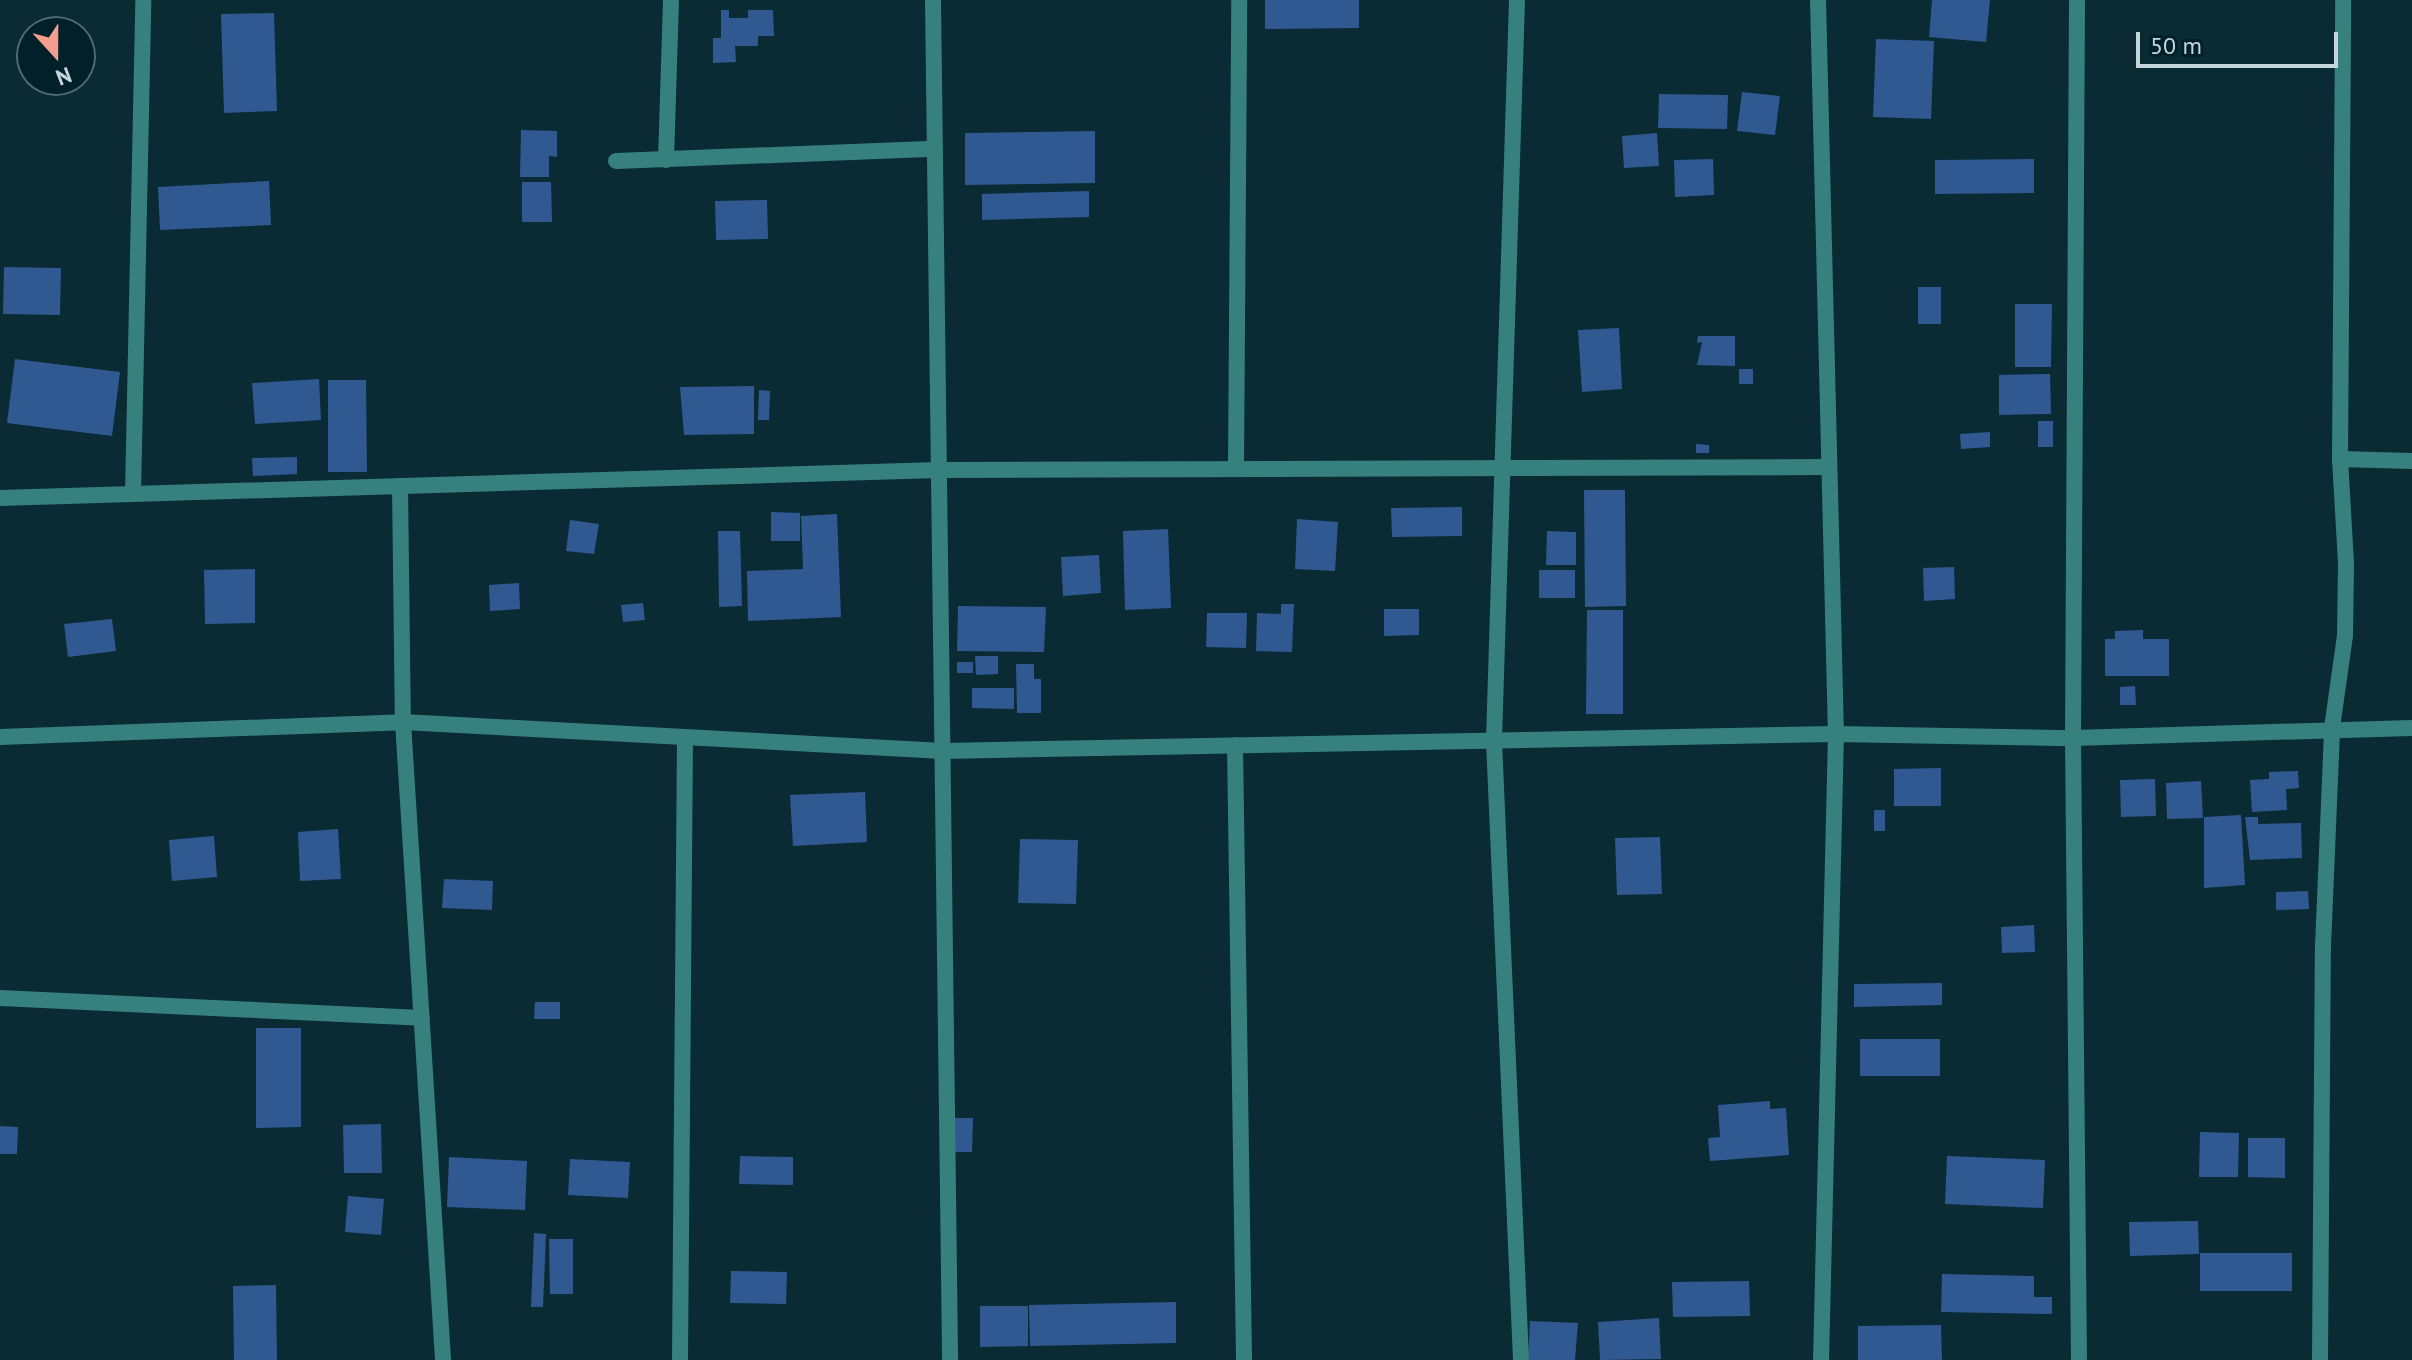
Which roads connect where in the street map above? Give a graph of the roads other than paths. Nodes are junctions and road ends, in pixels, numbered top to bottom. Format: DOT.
graph roads {
  1 [pos="143,0"];
  2 [pos="671,0"];
  3 [pos="933,0"];
  4 [pos="1239,0"];
  5 [pos="1517,0"];
  6 [pos="1818,0"];
  7 [pos="2077,0"];
  8 [pos="2343,0"];
  9 [pos="935,149"];
  10 [pos="666,160"];
  11 [pos="616,161"];
  12 [pos="2340,459"];
  13 [pos="2412,461"];
  14 [pos="1829,467"];
  15 [pos="1236,468"];
  16 [pos="1501,468"];
  17 [pos="939,470"];
  18 [pos="400,486"];
  19 [pos="133,494"];
  20 [pos="0,498"];
  21 [pos="403,722"];
  22 [pos="2332,728"];
  23 [pos="2412,728"];
  24 [pos="1836,734"];
  25 [pos="0,737"];
  26 [pos="2073,738"];
  27 [pos="685,740"];
  28 [pos="1494,741"];
  29 [pos="1235,745"];
  30 [pos="943,751"];
  31 [pos="0,998"];
  32 [pos="422,1018"];
  33 [pos="443,1360"];
  34 [pos="680,1360"];
  35 [pos="950,1360"];
  36 [pos="1244,1360"];
  37 [pos="1521,1360"];
  38 [pos="1821,1360"];
  39 [pos="2079,1360"];
  40 [pos="2320,1360"];
  1 -- 19 [label="street"];
  2 -- 10 [label="street"];
  3 -- 9 [label="street"];
  4 -- 15 [label="street"];
  5 -- 16 [label="street"];
  6 -- 14 [label="street"];
  7 -- 26 [label="street"];
  8 -- 12 [label="street"];
  9 -- 10 [label="street"];
  9 -- 17 [label="street"];
  10 -- 11 [label="street"];
  12 -- 13 [label="street"];
  12 -- 22 [label="street"];
  14 -- 16 [label="street"];
  14 -- 24 [label="street"];
  15 -- 16 [label="street"];
  15 -- 17 [label="street"];
  16 -- 28 [label="street"];
  17 -- 18 [label="street"];
  17 -- 30 [label="street"];
  18 -- 19 [label="street"];
  18 -- 21 [label="street"];
  19 -- 20 [label="street"];
  21 -- 25 [label="street"];
  21 -- 27 [label="street"];
  21 -- 32 [label="street"];
  22 -- 23 [label="street"];
  22 -- 26 [label="street"];
  22 -- 40 [label="street"];
  24 -- 26 [label="street"];
  24 -- 28 [label="street"];
  24 -- 38 [label="street"];
  26 -- 39 [label="street"];
  27 -- 30 [label="street"];
  27 -- 34 [label="street"];
  28 -- 29 [label="street"];
  28 -- 37 [label="street"];
  29 -- 30 [label="street"];
  29 -- 36 [label="street"];
  30 -- 35 [label="street"];
  31 -- 32 [label="street"];
  32 -- 33 [label="street"];
}
